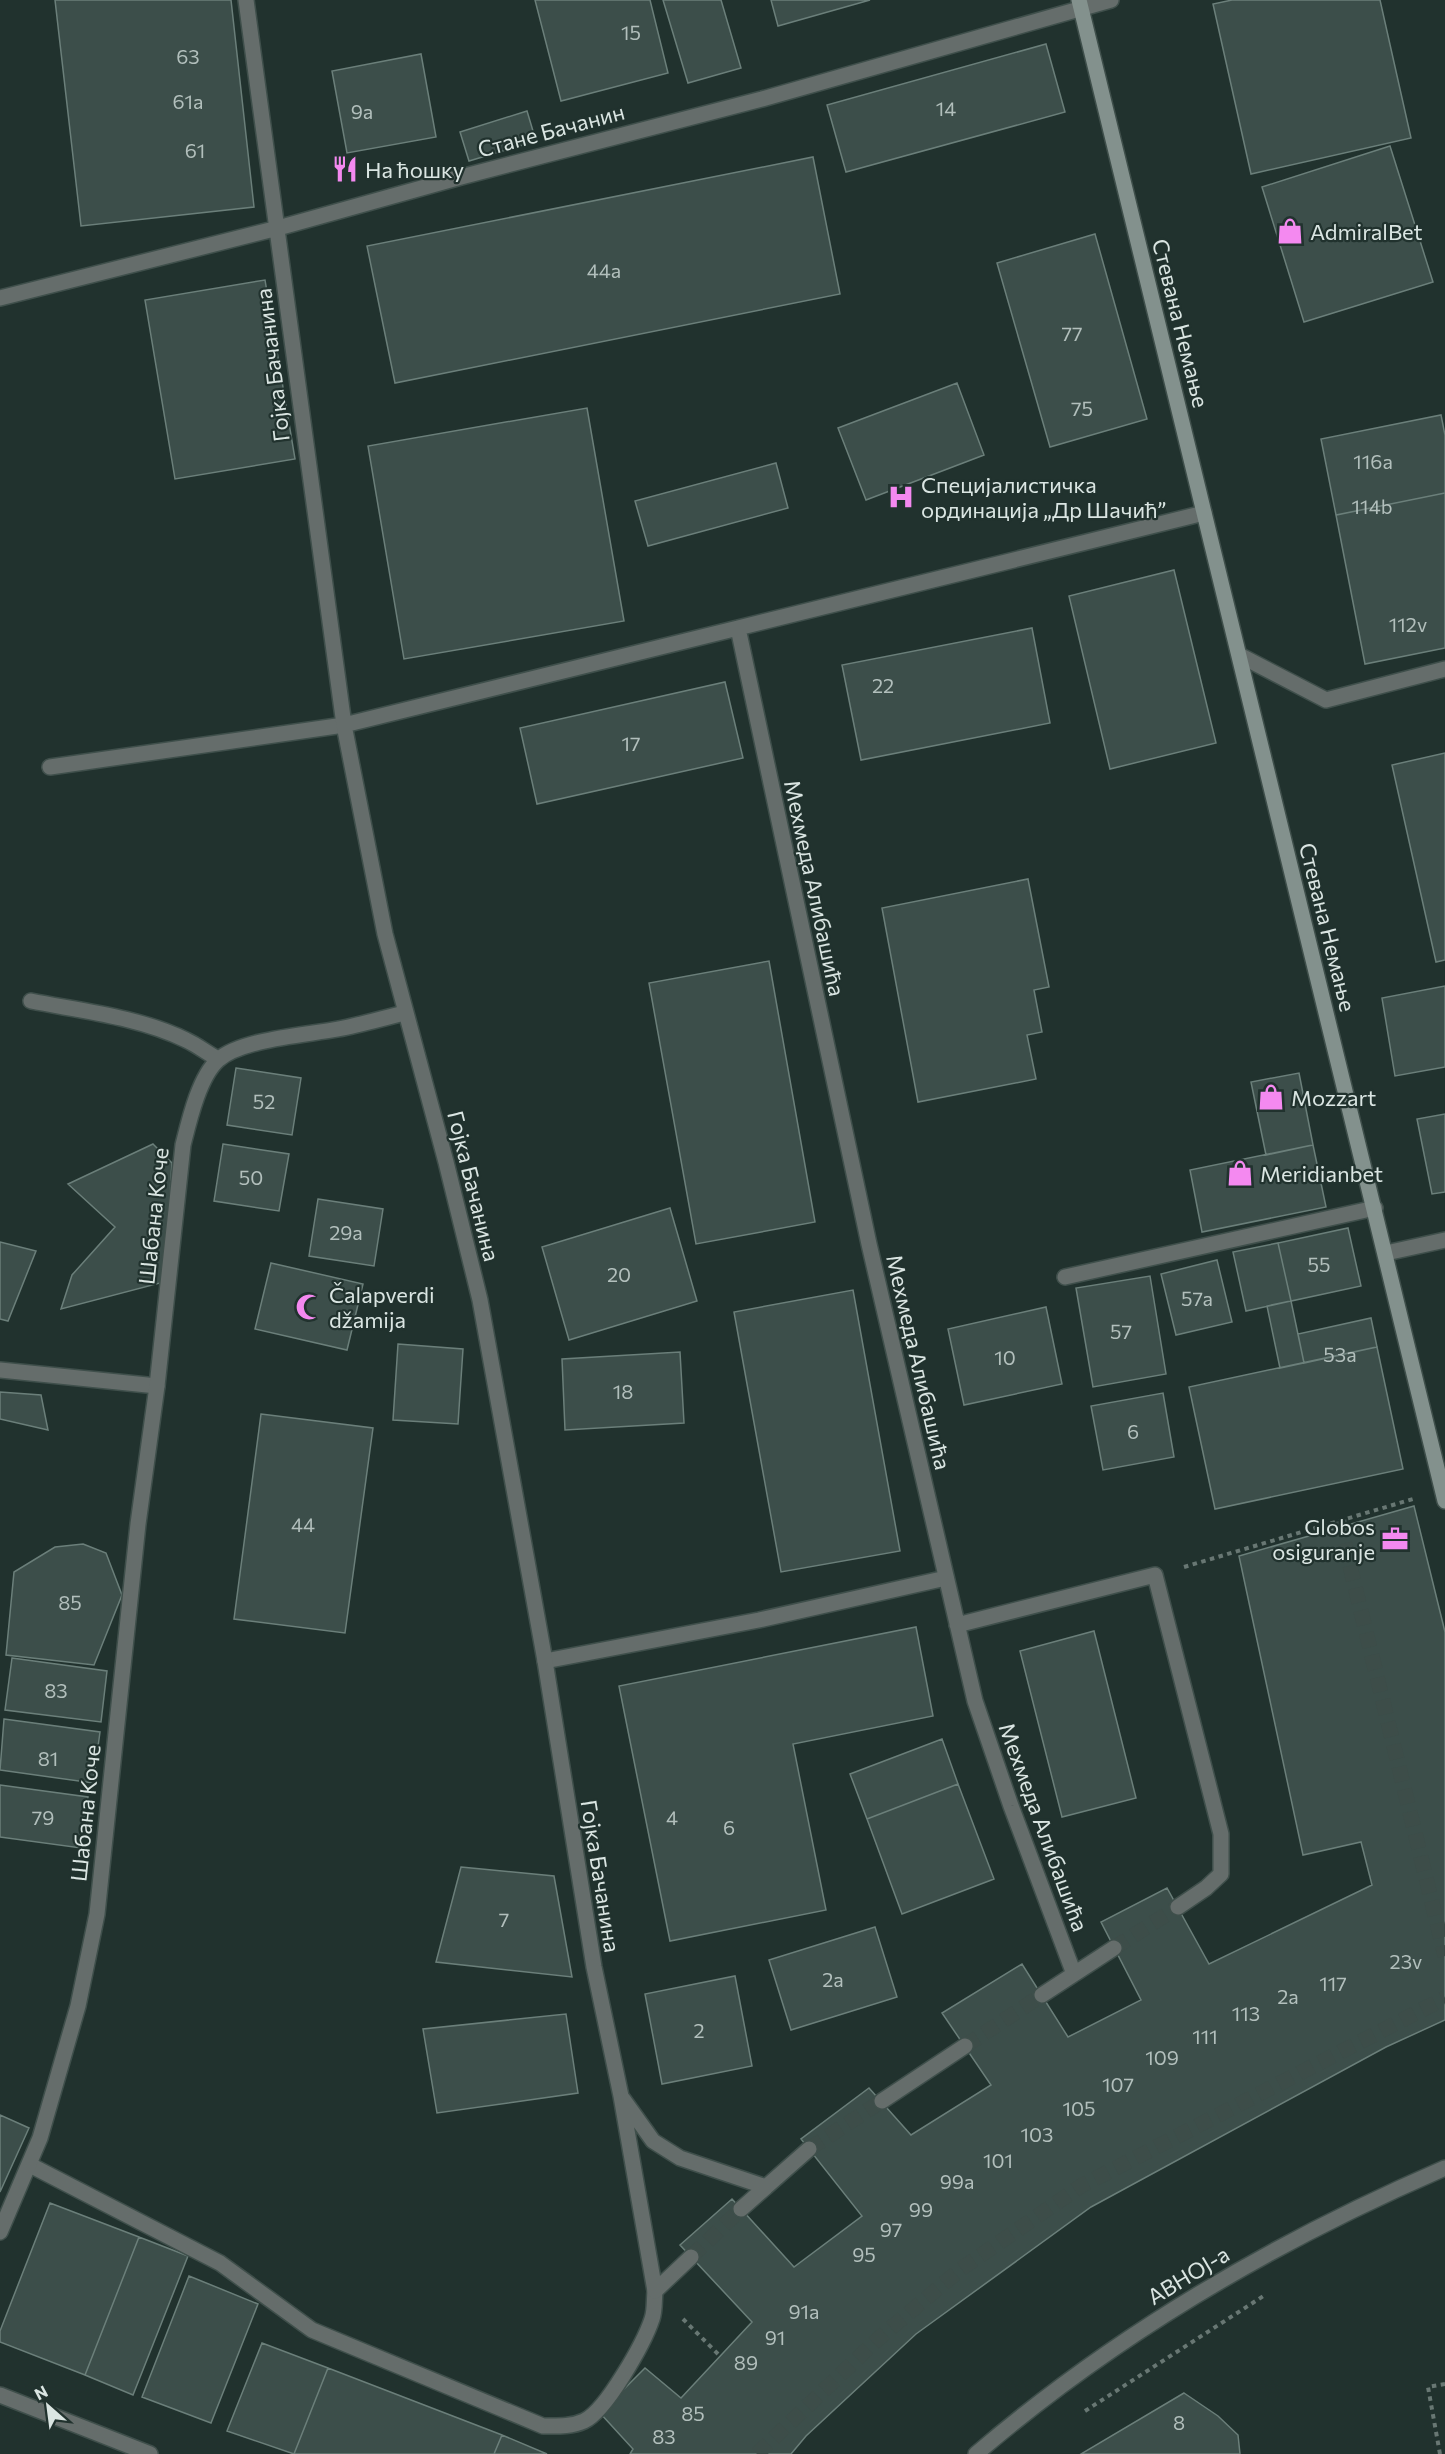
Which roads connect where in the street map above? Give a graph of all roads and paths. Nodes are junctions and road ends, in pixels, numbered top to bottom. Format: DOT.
graph roads {
  1 [pos="246,0"];
  2 [pos="1111,0"];
  3 [pos="1080,5"];
  4 [pos="278,228"];
  5 [pos="0,298"];
  6 [pos="1204,513"];
  7 [pos="738,628"];
  8 [pos="1241,656"];
  9 [pos="1445,669"];
  10 [pos="344,725"];
  11 [pos="50,767"];
  12 [pos="31,1001"];
  13 [pos="405,1013"];
  14 [pos="218,1059"];
  15 [pos="1375,1208"];
  16 [pos="1445,1240"];
  17 [pos="1386,1253"];
  18 [pos="1065,1277"];
  19 [pos="0,1370"];
  20 [pos="157,1386"];
  21 [pos="1444,1496"];
  22 [pos="1155,1575"];
  23 [pos="946,1578"];
  24 [pos="957,1625"];
  25 [pos="545,1661"];
  26 [pos="1178,1907"];
  27 [pos="1114,1948"];
  28 [pos="1074,1974"];
  29 [pos="1042,1995"];
  30 [pos="965,2046"];
  31 [pos="621,2096"];
  32 [pos="882,2102"];
  33 [pos="809,2150"];
  34 [pos="30,2165"];
  35 [pos="1445,2168"];
  36 [pos="766,2187"];
  37 [pos="741,2209"];
  38 [pos="0,2232"];
  39 [pos="691,2257"];
  40 [pos="655,2291"];
  41 [pos="1269,2292"];
  42 [pos="720,2356"];
  43 [pos="1445,2384"];
  44 [pos="0,2395"];
  45 [pos="1078,2416"];
  46 [pos="150,2454"];
  47 [pos="976,2454"];
  48 [pos="1440,2454"];
  1 -- 4 [label="street, Гојка Бачанина"];
  2 -- 3 [label="street, Стане Бачанин"];
  3 -- 4 [label="street, Стане Бачанин"];
  3 -- 6 [label="street, Стевана Немање"];
  4 -- 5 [label="street, Стане Бачанин"];
  4 -- 10 [label="street, Гојка Бачанина"];
  6 -- 7 [label="street"];
  6 -- 8 [label="street, Стевана Немање"];
  7 -- 10 [label="street"];
  7 -- 23 [label="street, Мехмеда Алибашића"];
  8 -- 9 [label="street"];
  8 -- 15 [label="street, Стевана Немање"];
  10 -- 11 [label="street"];
  10 -- 13 [label="street, Гојка Бачанина"];
  12 -- 14 [label="street"];
  13 -- 14 [label="street"];
  13 -- 25 [label="street, Гојка Бачанина"];
  14 -- 20 [label="street, Шабана Коче"];
  15 -- 17 [label="street, Стевана Немање"];
  15 -- 18 [label="street"];
  16 -- 17 [label="street"];
  17 -- 21 [label="street, Стевана Немање"];
  19 -- 20 [label="street"];
  20 -- 34 [label="street, Шабана Коче"];
  21 -- 22 [label="path"];
  22 -- 24 [label="street"];
  22 -- 26 [label="street"];
  23 -- 24 [label="street, Мехмеда Алибашића"];
  23 -- 25 [label="street"];
  24 -- 28 [label="street, Мехмеда Алибашића"];
  25 -- 31 [label="street, Гојка Бачанина"];
  27 -- 28 [label="street, Мехмеда Алибашића"];
  28 -- 29 [label="street, Мехмеда Алибашића"];
  30 -- 32 [label="street"];
  31 -- 36 [label="street, Гојка Бачанина"];
  31 -- 40 [label="street, Гојка Бачанина"];
  33 -- 36 [label="street"];
  34 -- 38 [label="street, Шабана Коче"];
  34 -- 40 [label="street, Гојка Бачанина"];
  35 -- 47 [label="street, АВНОЈ-а"];
  36 -- 37 [label="street"];
  39 -- 40 [label="street"];
  40 -- 42 [label="path"];
  41 -- 45 [label="path"];
  43 -- 48 [label="path"];
  44 -- 46 [label="street"];
}
